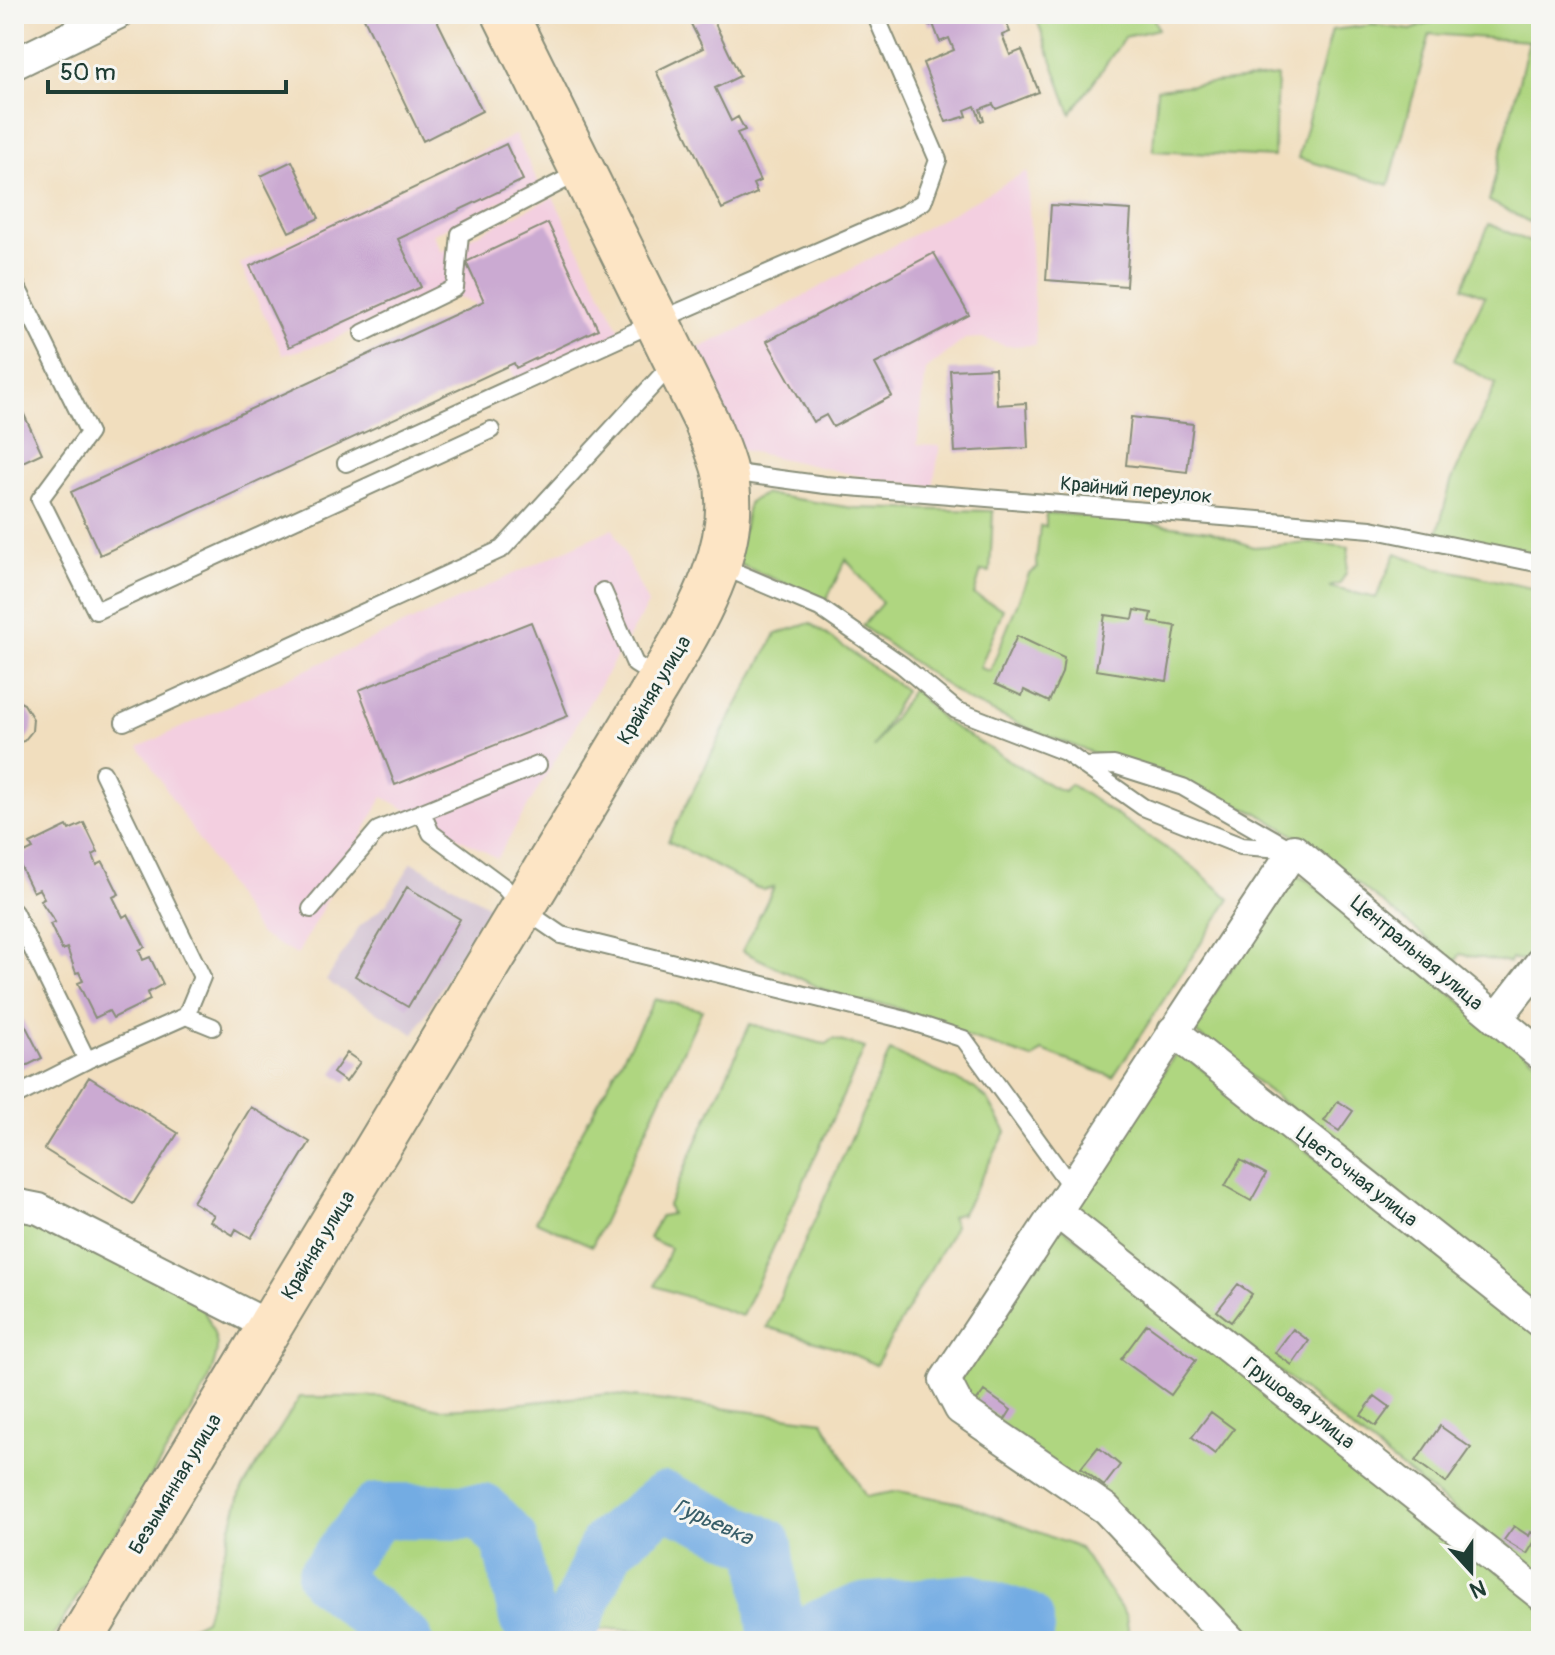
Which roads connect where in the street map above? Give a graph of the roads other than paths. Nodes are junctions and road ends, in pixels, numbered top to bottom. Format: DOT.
graph roads {
  1 [pos="117,14"];
  2 [pos="505,14"];
  3 [pos="875,14"];
  4 [pos="14,64"];
  5 [pos="584,171"];
  6 [pos="14,281"];
  7 [pos="363,333"];
  8 [pos="668,340"];
  9 [pos="491,430"];
  10 [pos="346,463"];
  11 [pos="725,472"];
  12 [pos="1541,564"];
  13 [pos="718,565"];
  14 [pos="603,591"];
  15 [pos="660,680"];
  16 [pos="124,722"];
  17 [pos="538,765"];
  18 [pos="1084,766"];
  19 [pos="103,773"];
  20 [pos="422,813"];
  21 [pos="1294,850"];
  22 [pos="311,909"];
  23 [pos="523,909"];
  24 [pos="14,912"];
  25 [pos="1541,962"];
  26 [pos="186,1016"];
  27 [pos="1497,1019"];
  28 [pos="213,1027"];
  29 [pos="1173,1031"];
  30 [pos="1541,1055"];
  31 [pos="87,1060"];
  32 [pos="14,1097"];
  33 [pos="1065,1200"];
  34 [pos="14,1204"];
  35 [pos="1541,1323"];
  36 [pos="269,1326"];
  37 [pos="1541,1595"];
  38 [pos="80,1641"];
  39 [pos="1231,1641"];
  1 -- 4 [label="street"];
  2 -- 5 [label="main road, Крайняя улица"];
  3 -- 8 [label="lane"];
  5 -- 7 [label="lane"];
  5 -- 8 [label="main road, Крайняя улица"];
  6 -- 9 [label="lane"];
  8 -- 10 [label="lane"];
  8 -- 11 [label="main road, Крайняя улица"];
  8 -- 16 [label="lane"];
  11 -- 12 [label="lane, Крайний переулок"];
  11 -- 13 [label="main road, Крайняя улица"];
  13 -- 15 [label="main road, Крайняя улица"];
  13 -- 18 [label="lane"];
  14 -- 15 [label="lane"];
  15 -- 23 [label="main road, Крайняя улица"];
  17 -- 20 [label="lane"];
  18 -- 21 [label="lane"];
  18 -- 21 [label="lane"];
  19 -- 26 [label="lane"];
  20 -- 22 [label="lane"];
  20 -- 23 [label="lane"];
  21 -- 27 [label="street, Центральная улица"];
  21 -- 29 [label="street"];
  23 -- 33 [label="lane"];
  23 -- 36 [label="main road, Крайняя улица"];
  24 -- 31 [label="lane"];
  25 -- 27 [label="street"];
  26 -- 28 [label="lane"];
  26 -- 31 [label="lane"];
  27 -- 30 [label="street, Центральная улица"];
  29 -- 33 [label="street"];
  29 -- 35 [label="street, Цветочная улица"];
  31 -- 32 [label="lane"];
  33 -- 37 [label="street, Грушовая улица"];
  33 -- 39 [label="street"];
  34 -- 36 [label="street"];
  36 -- 38 [label="main road, Безымянная улица"];
}
